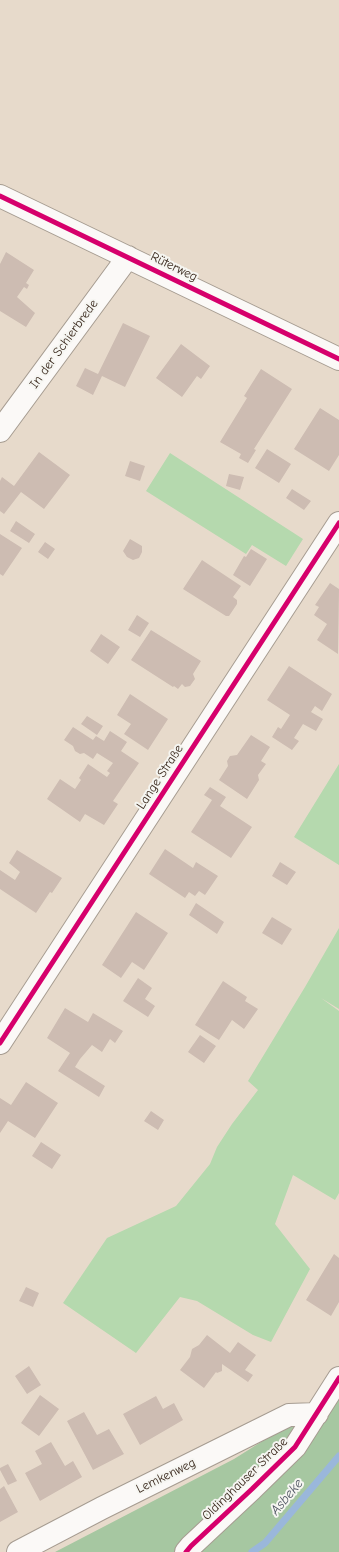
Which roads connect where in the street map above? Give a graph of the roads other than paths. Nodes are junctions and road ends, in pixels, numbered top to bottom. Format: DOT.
graph roads {
  1 [pos="0,196"];
  2 [pos="128,257"];
  3 [pos="339,359"];
  4 [pos="0,431"];
  5 [pos="339,523"];
  6 [pos="0,1042"];
  7 [pos="339,1378"];
  8 [pos="317,1414"];
  9 [pos="18,1552"];
  10 [pos="186,1552"];
  1 -- 2 [label="street, Rüterweg"];
  2 -- 3 [label="street, Rüterweg"];
  2 -- 4 [label="street, In der Schierbrede"];
  5 -- 6 [label="street, Lange Straße"];
  7 -- 8 [label="street, Oldinghauser Straße"];
  8 -- 9 [label="street, Lemkenweg"];
  8 -- 10 [label="street, Oldinghauser Straße"];
}
